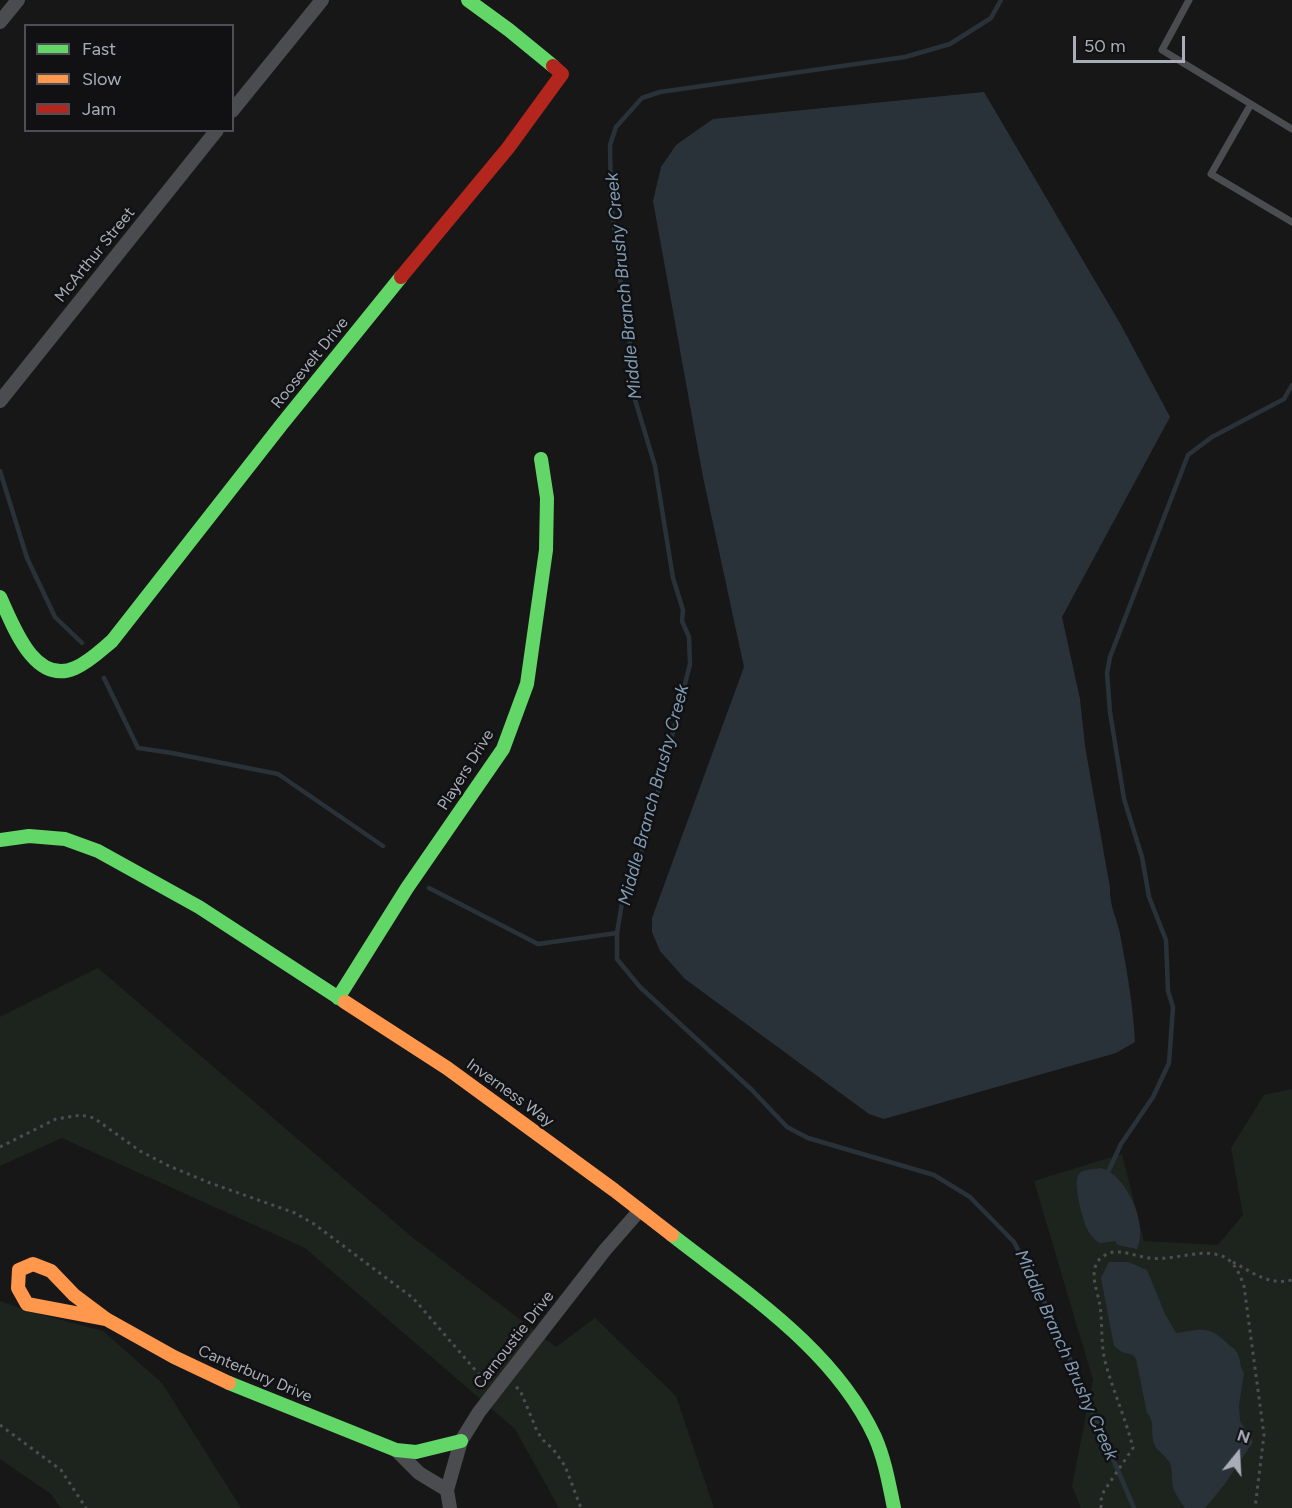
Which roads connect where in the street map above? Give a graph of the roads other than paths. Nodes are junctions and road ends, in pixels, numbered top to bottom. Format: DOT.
graph roads {
  1 [pos="18,0"];
  2 [pos="322,0"];
  3 [pos="468,0"];
  4 [pos="1189,0"];
  5 [pos="0,22"];
  6 [pos="1251,104"];
  7 [pos="234,109"];
  8 [pos="1292,129"];
  9 [pos="215,132"];
  10 [pos="1292,222"];
  11 [pos="0,401"];
  12 [pos="541,459"];
  13 [pos="0,597"];
  14 [pos="0,840"];
  15 [pos="338,998"];
  16 [pos="640,1210"];
  17 [pos="106,1319"];
  18 [pos="461,1441"];
  19 [pos="396,1450"];
  20 [pos="447,1490"];
  21 [pos="450,1508"];
  22 [pos="894,1508"];
  1 -- 5 [label="street"];
  2 -- 7 [label="street"];
  3 -- 13 [label="street, Roosevelt Drive"];
  4 -- 6 [label="lane"];
  6 -- 8 [label="lane"];
  6 -- 10 [label="lane"];
  9 -- 11 [label="street, McArthur Street"];
  12 -- 15 [label="street, Players Drive"];
  14 -- 15 [label="street, Inverness Way"];
  15 -- 16 [label="street, Inverness Way"];
  16 -- 18 [label="street, Carnoustie Drive"];
  16 -- 22 [label="street, Inverness Way"];
  17 -- 17 [label="street, Canterbury Drive"];
  17 -- 19 [label="street, Canterbury Drive"];
  18 -- 19 [label="street, Canterbury Drive"];
  18 -- 20 [label="street, Carnoustie Drive"];
  19 -- 20 [label="street, Canterbury Drive"];
  20 -- 21 [label="street, Carnoustie Drive"];
}
